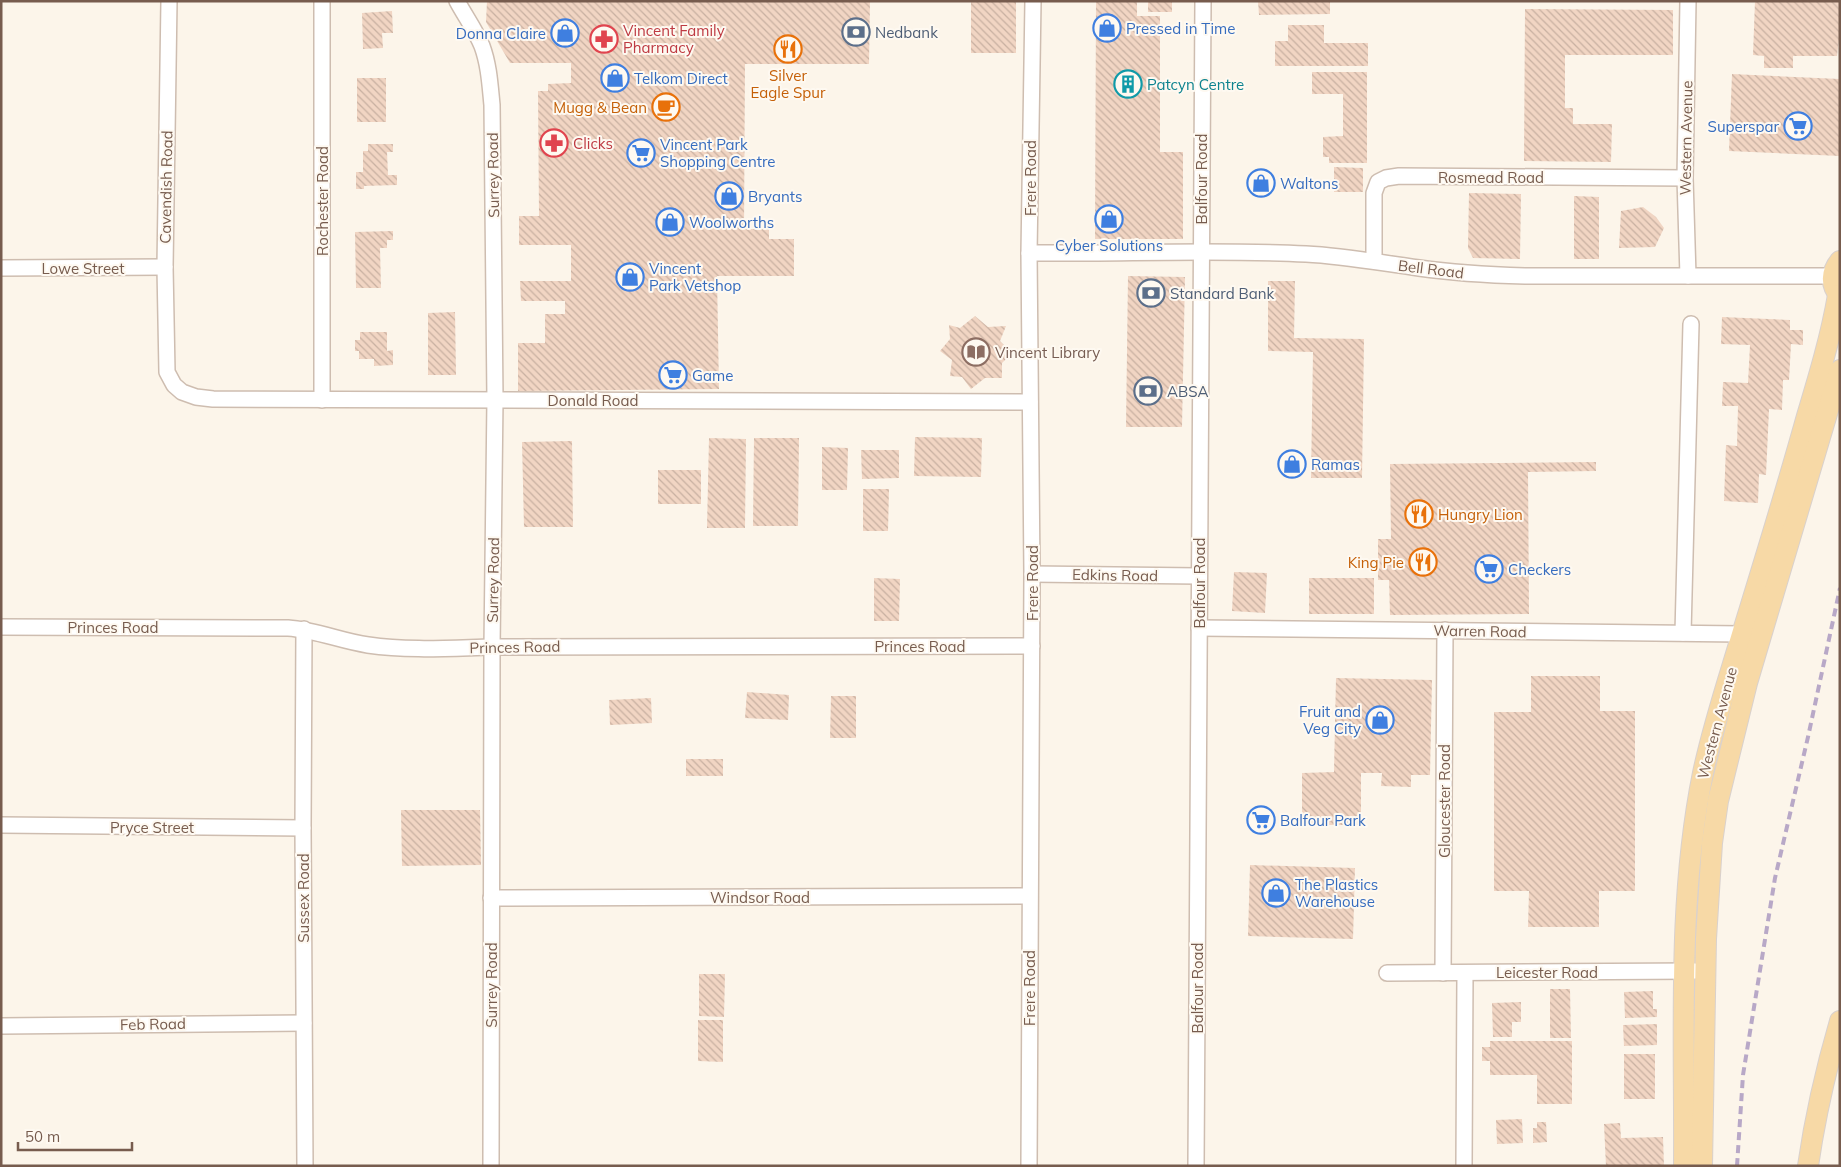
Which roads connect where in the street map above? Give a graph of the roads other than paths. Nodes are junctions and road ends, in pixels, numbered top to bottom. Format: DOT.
graph roads {
  1 [pos="169,1"];
  2 [pos="322,1"];
  3 [pos="457,1"];
  4 [pos="1033,1"];
  5 [pos="1203,1"];
  6 [pos="1688,1"];
  7 [pos="1685,178"];
  8 [pos="1029,253"];
  9 [pos="1200,253"];
  10 [pos="1374,261"];
  11 [pos="165,267"];
  12 [pos="1,268"];
  13 [pos="1688,276"];
  14 [pos="1838,282"];
  15 [pos="1691,324"];
  16 [pos="1840,370"];
  17 [pos="167,372"];
  18 [pos="495,399"];
  19 [pos="322,400"];
  20 [pos="1030,402"];
  21 [pos="1032,574"];
  22 [pos="1198,576"];
  23 [pos="1,627"];
  24 [pos="1199,628"];
  25 [pos="304,629"];
  26 [pos="1445,630"];
  27 [pos="1684,633"];
  28 [pos="1751,635"];
  29 [pos="492,646"];
  30 [pos="1032,646"];
  31 [pos="1,826"];
  32 [pos="303,828"];
  33 [pos="1029,896"];
  34 [pos="492,898"];
  35 [pos="1706,971"];
  36 [pos="1443,972"];
  37 [pos="1685,972"];
  38 [pos="1387,973"];
  39 [pos="1465,973"];
  40 [pos="1840,1021"];
  41 [pos="304,1023"];
  42 [pos="1,1026"];
  43 [pos="304,1166"];
  44 [pos="491,1166"];
  45 [pos="1029,1166"];
  46 [pos="1196,1166"];
  47 [pos="1464,1166"];
  48 [pos="1684,1166"];
  49 [pos="1702,1166"];
  50 [pos="1808,1166"];
  1 -- 11 [label="street, Cavendish Road"];
  2 -- 19 [label="street, Rochester Road"];
  3 -- 18 [label="street, Surrey Road"];
  4 -- 8 [label="street, Frere Road"];
  5 -- 9 [label="street, Balfour Road"];
  6 -- 7 [label="street, Western Avenue"];
  7 -- 10 [label="street, Rosmead Road"];
  7 -- 13 [label="street, Western Avenue"];
  8 -- 9 [label="street, Bell Road"];
  8 -- 20 [label="street, Frere Road"];
  9 -- 10 [label="street, Bell Road"];
  9 -- 22 [label="street, Balfour Road"];
  10 -- 13 [label="street, Bell Road"];
  11 -- 12 [label="street, Lowe Street"];
  11 -- 17 [label="street, Cavendish Road"];
  13 -- 14 [label="street, Bell Road"];
  14 -- 28 [label="main road, Western Avenue"];
  15 -- 27 [label="street"];
  16 -- 28 [label="main road, Western Avenue"];
  17 -- 19 [label="street, Donald Road"];
  18 -- 19 [label="street, Donald Road"];
  18 -- 20 [label="street, Donald Road"];
  18 -- 29 [label="street, Surrey Road"];
  20 -- 21 [label="street, Frere Road"];
  21 -- 22 [label="street, Edkins Road"];
  21 -- 30 [label="street, Frere Road"];
  22 -- 24 [label="street, Balfour Road"];
  23 -- 25 [label="street, Princes Road"];
  24 -- 26 [label="street, Warren Road"];
  24 -- 46 [label="street, Balfour Road"];
  25 -- 29 [label="street, Princes Road"];
  25 -- 32 [label="street, Sussex Road"];
  26 -- 27 [label="street, Warren Road"];
  26 -- 36 [label="street, Gloucester Road"];
  27 -- 28 [label="street, Warren Road"];
  28 -- 35 [label="main road, Western Avenue"];
  28 -- 37 [label="main road, Western Avenue"];
  29 -- 30 [label="street, Princes Road"];
  29 -- 34 [label="street, Surrey Road"];
  30 -- 33 [label="street, Frere Road"];
  31 -- 32 [label="street, Pryce Street"];
  32 -- 41 [label="street, Sussex Road"];
  33 -- 34 [label="street, Windsor Road"];
  33 -- 45 [label="street, Frere Road"];
  34 -- 44 [label="street, Surrey Road"];
  35 -- 37 [label="street, Leicester Road"];
  35 -- 49 [label="main road, Western Avenue"];
  36 -- 38 [label="street, Leicester Road"];
  36 -- 39 [label="street, Leicester Road"];
  37 -- 39 [label="street, Leicester Road"];
  37 -- 48 [label="main road, Western Avenue"];
  39 -- 47 [label="street"];
  40 -- 50 [label="main road"];
  41 -- 42 [label="street, Feb Road"];
  41 -- 43 [label="street, Sussex Road"];
}
